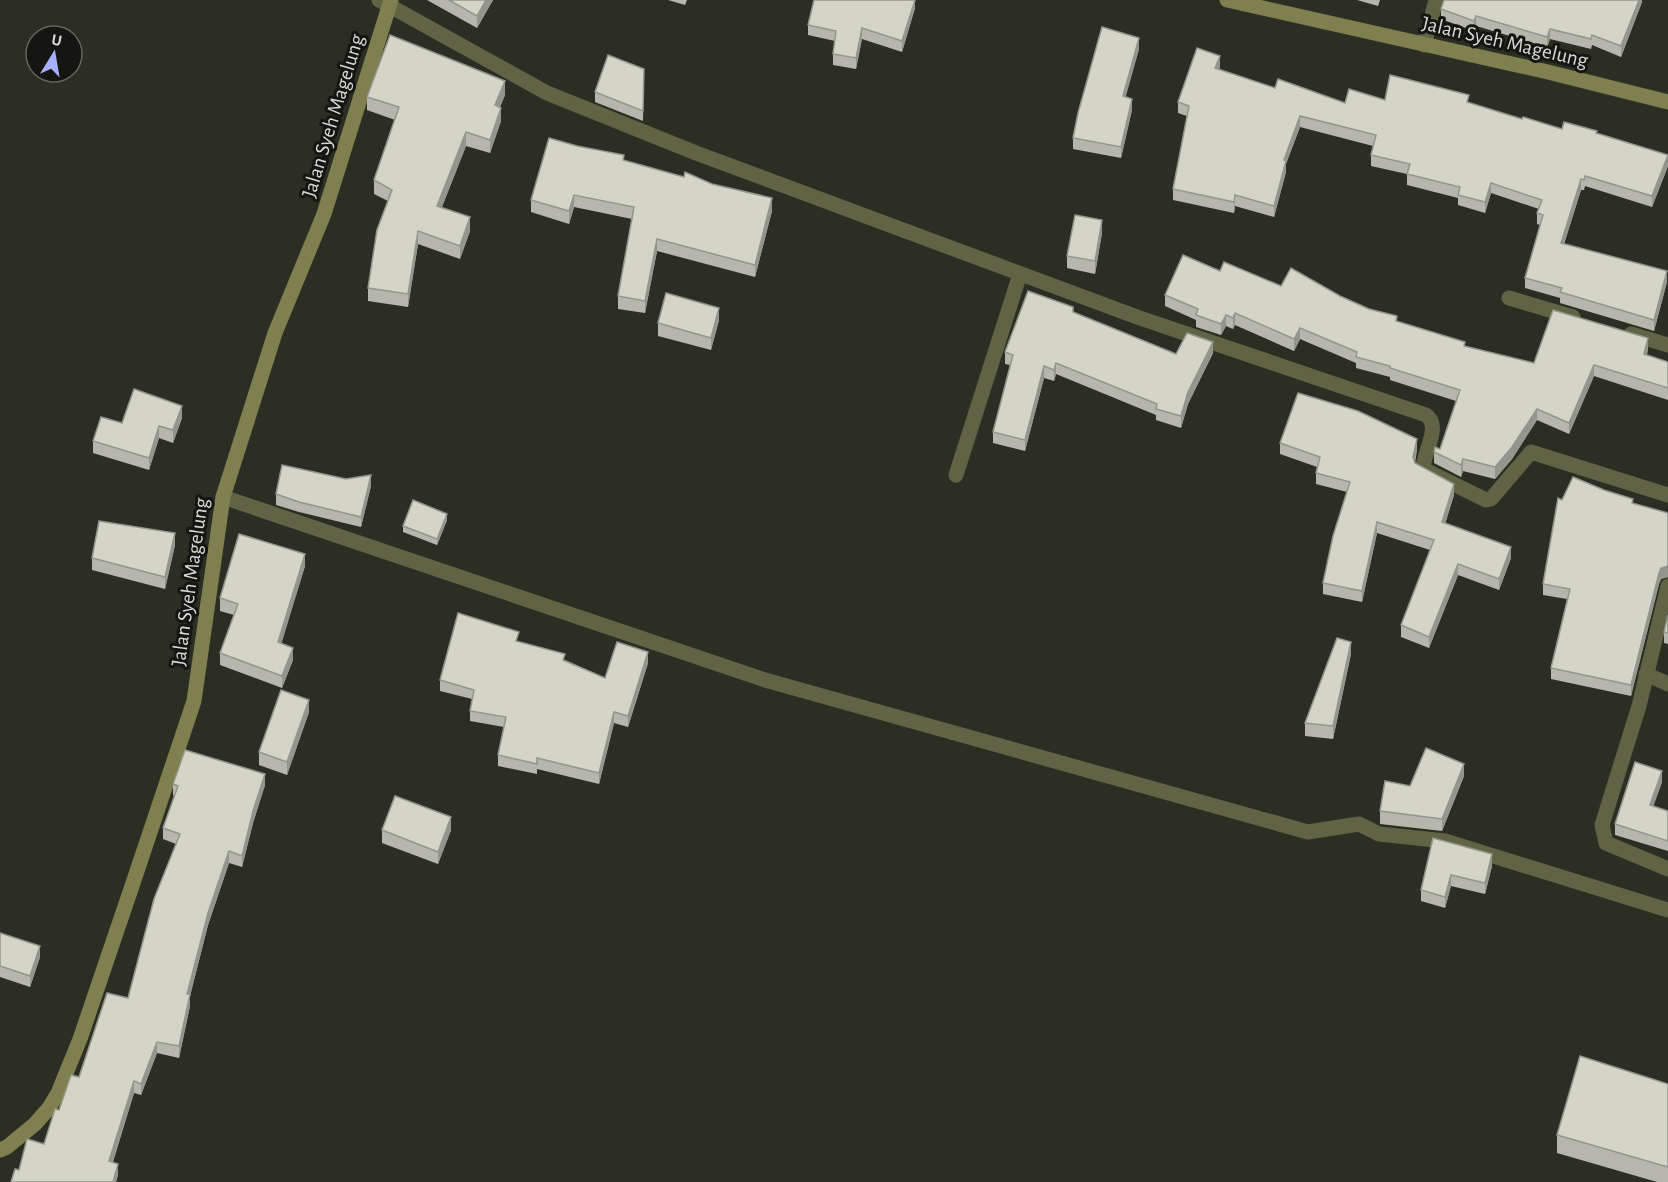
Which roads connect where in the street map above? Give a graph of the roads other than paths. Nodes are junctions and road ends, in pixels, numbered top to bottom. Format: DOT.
graph roads {
  1 [pos="1227,0"];
  2 [pos="1436,0"];
  3 [pos="386,2"];
  4 [pos="1424,45"];
  5 [pos="1668,102"];
  6 [pos="1020,274"];
  7 [pos="1509,298"];
  8 [pos="1589,321"];
  9 [pos="1611,328"];
  10 [pos="1668,345"];
  11 [pos="956,475"];
  12 [pos="1668,495"];
  13 [pos="223,497"];
  14 [pos="1668,586"];
  15 [pos="1646,674"];
  16 [pos="1668,684"];
  17 [pos="1668,869"];
  18 [pos="1668,910"];
  19 [pos="0,1150"];
  1 -- 4 [label="street, Jalan Syeh Magelung"];
  2 -- 4 [label="street"];
  3 -- 6 [label="street"];
  3 -- 13 [label="street, Jalan Syeh Magelung"];
  4 -- 5 [label="street, Jalan Syeh Magelung"];
  6 -- 11 [label="street"];
  6 -- 12 [label="street"];
  7 -- 8 [label="street"];
  9 -- 10 [label="street"];
  13 -- 18 [label="street"];
  13 -- 19 [label="street, Jalan Syeh Magelung"];
  14 -- 15 [label="street"];
  15 -- 16 [label="street"];
  15 -- 17 [label="street"];
}
